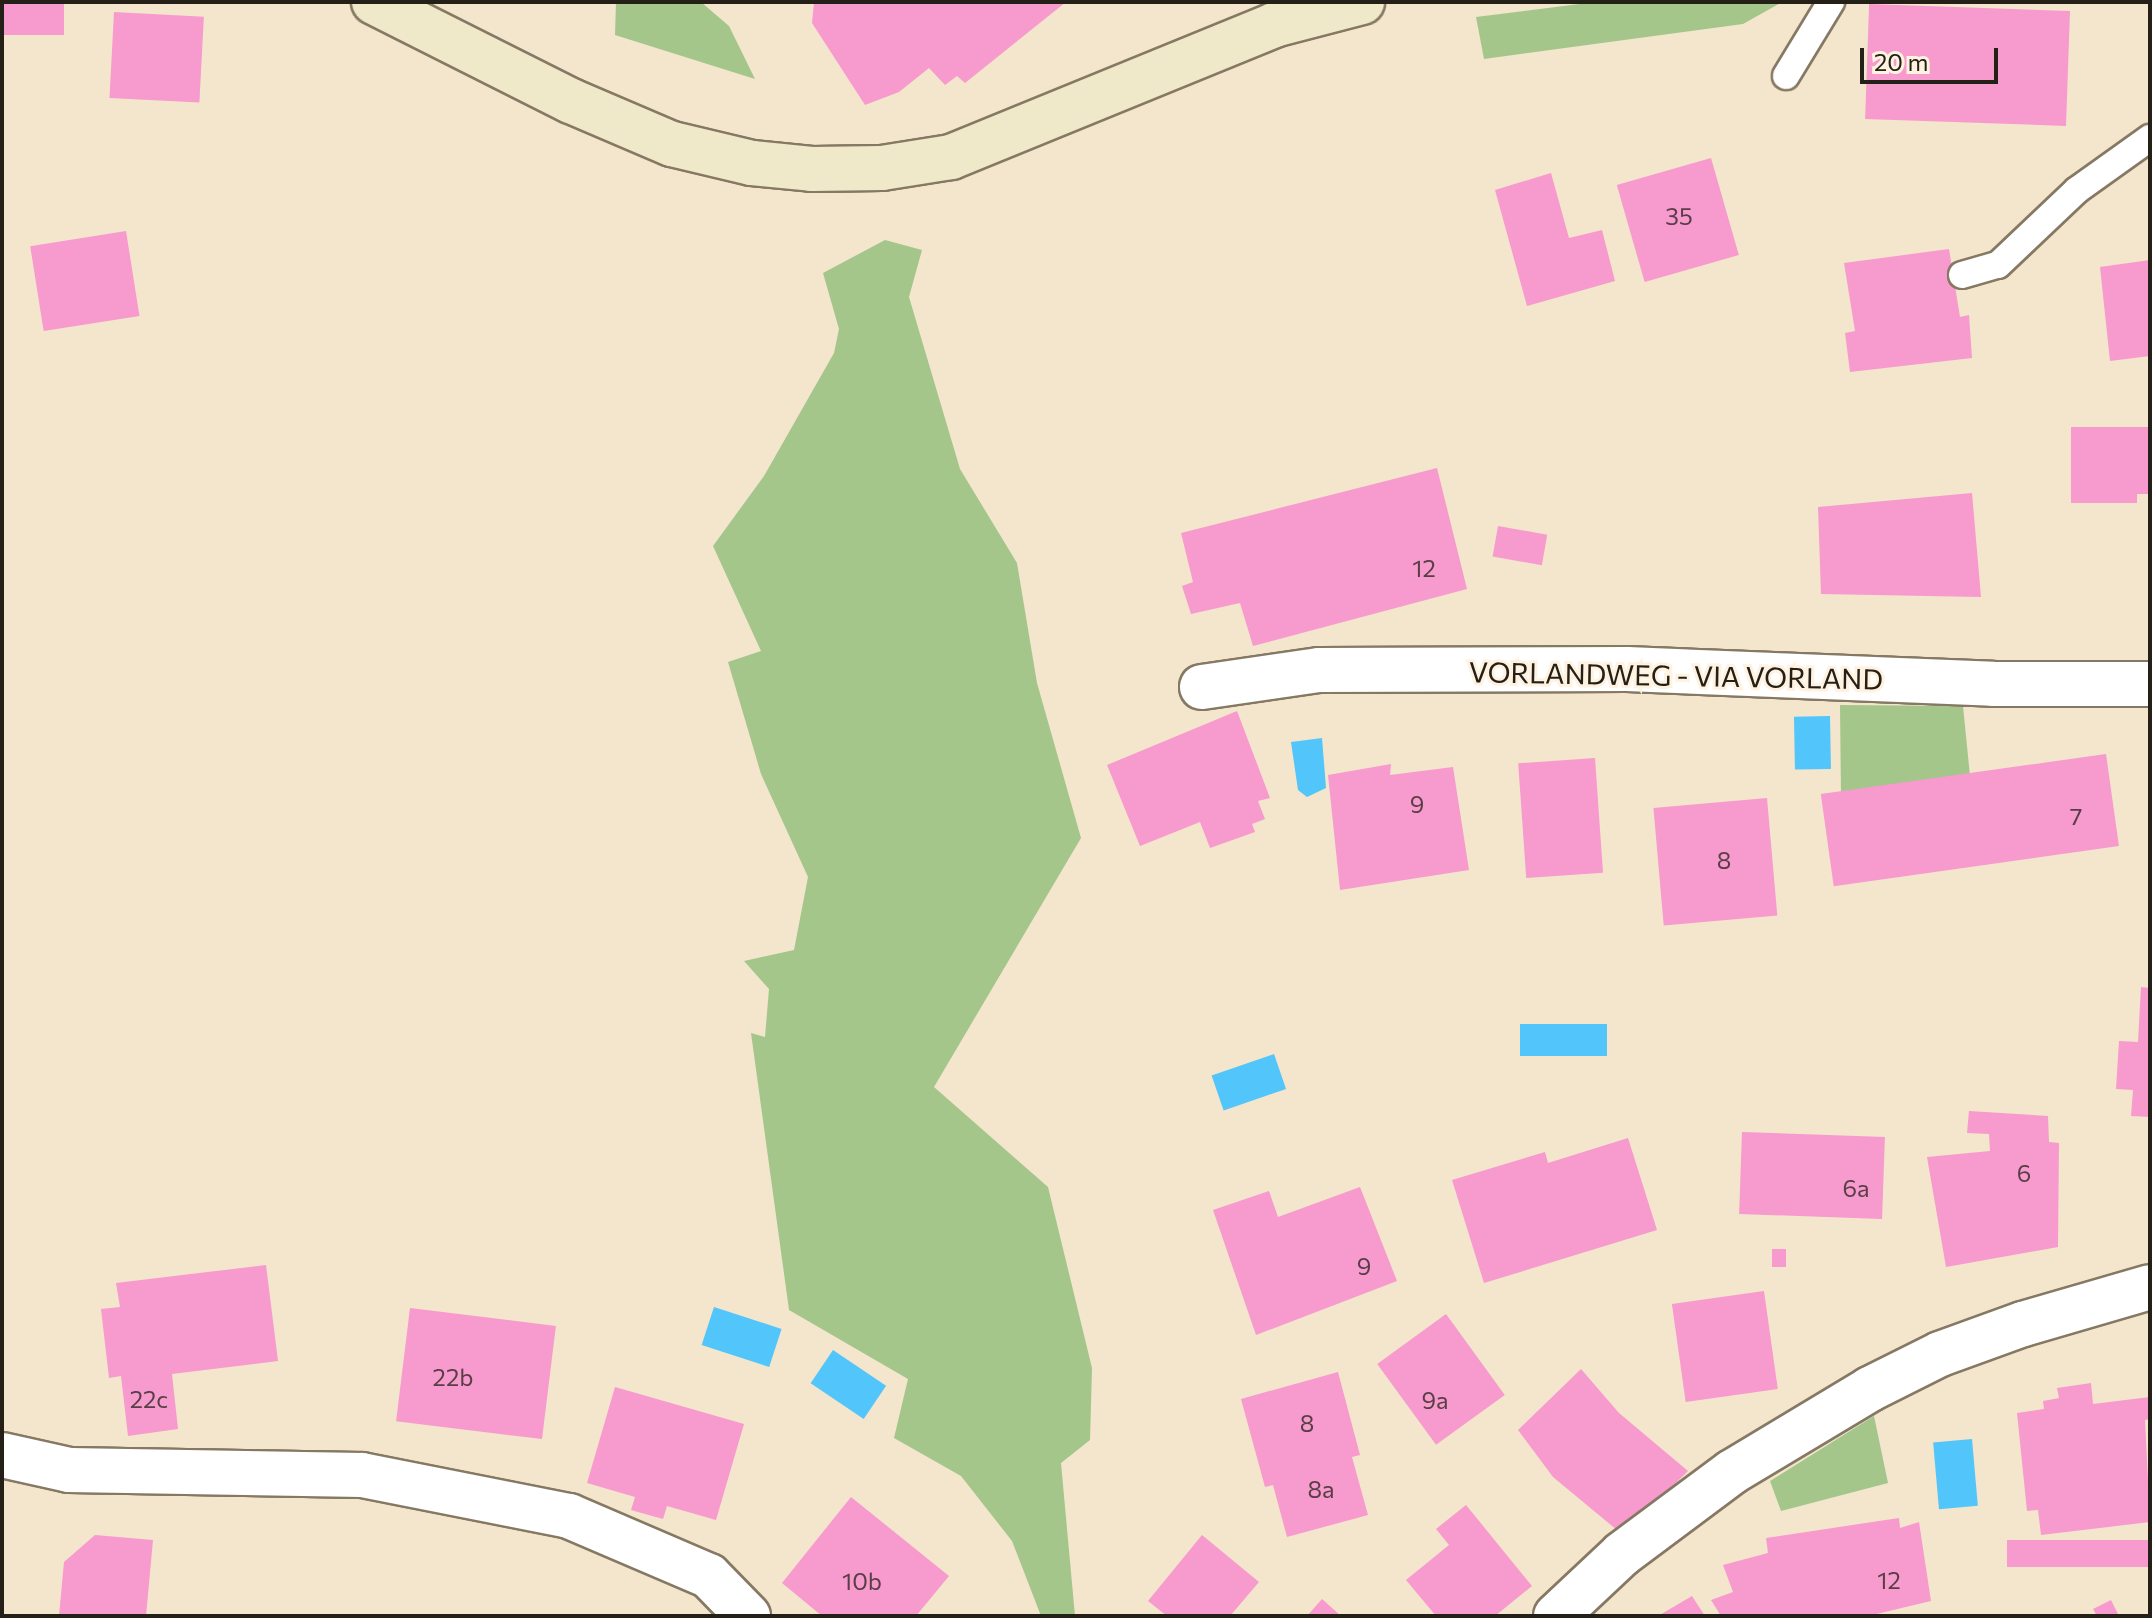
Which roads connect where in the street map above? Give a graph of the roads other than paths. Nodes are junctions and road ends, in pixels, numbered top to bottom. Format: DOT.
graph roads {
  1 [pos="374,2"];
  2 [pos="1362,2"];
  3 [pos="1831,2"];
  4 [pos="1786,76"];
  5 [pos="2150,138"];
  6 [pos="1962,275"];
  7 [pos="2150,684"];
  8 [pos="1202,687"];
  9 [pos="2150,1287"];
  10 [pos="2,1455"];
  11 [pos="748,1616"];
  12 [pos="1556,1616"];
  1 -- 2 [label="street"];
  3 -- 4 [label="lane"];
  5 -- 6 [label="lane"];
  7 -- 8 [label="street, VORLANDWEG - VIA VORLAND"];
  9 -- 12 [label="street"];
  10 -- 11 [label="street"];
}
